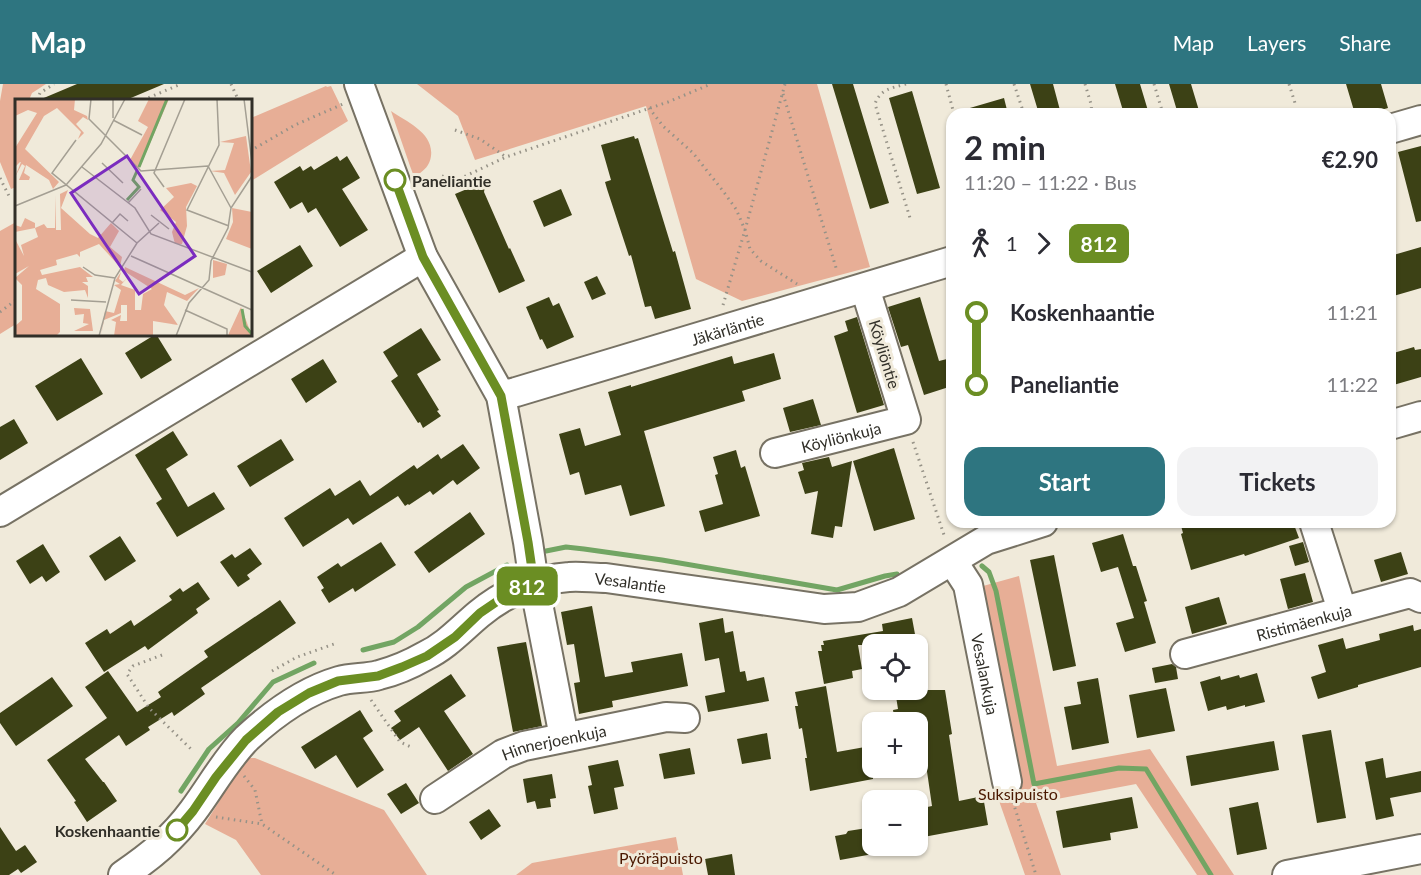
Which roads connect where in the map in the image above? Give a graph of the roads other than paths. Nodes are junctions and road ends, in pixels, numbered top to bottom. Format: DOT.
graph roads {
  1 [pos="355,92"];
  2 [pos="1421,120"];
  3 [pos="1396,127"];
  4 [pos="423,257"];
  5 [pos="946,263"];
  6 [pos="865,288"];
  7 [pos="501,396"];
  8 [pos="1421,416"];
  9 [pos="906,420"];
  10 [pos="1396,422"];
  11 [pos="775,453"];
  12 [pos="0,512"];
  13 [pos="1024,528"];
  14 [pos="1316,528"];
  15 [pos="952,557"];
  16 [pos="534,583"];
  17 [pos="1421,598"];
  18 [pos="1342,610"];
  19 [pos="1185,654"];
  20 [pos="685,718"];
  21 [pos="564,738"];
  22 [pos="1007,782"];
  23 [pos="435,799"];
  24 [pos="1421,849"];
  25 [pos="123,875"];
  26 [pos="1287,875"];
  1 -- 4 [label="street"];
  2 -- 3 [label="street"];
  4 -- 7 [label="street"];
  4 -- 12 [label="street"];
  5 -- 6 [label="street, Jäkärläntie"];
  6 -- 7 [label="street, Jäkärläntie"];
  6 -- 9 [label="street, Köyliöntie"];
  7 -- 16 [label="street"];
  8 -- 10 [label="street"];
  9 -- 11 [label="street, Köyliönkuja"];
  13 -- 16 [label="street, Vesalantie"];
  14 -- 18 [label="street"];
  15 -- 22 [label="street, Vesalankuja"];
  16 -- 21 [label="street"];
  16 -- 25 [label="street, Vesalantie"];
  17 -- 18 [label="street, Ristimäenkuja"];
  18 -- 19 [label="street, Ristimäenkuja"];
  20 -- 21 [label="street, Hinnerjoenkuja"];
  21 -- 23 [label="street, Hinnerjoenkuja"];
  24 -- 26 [label="street"];
}
